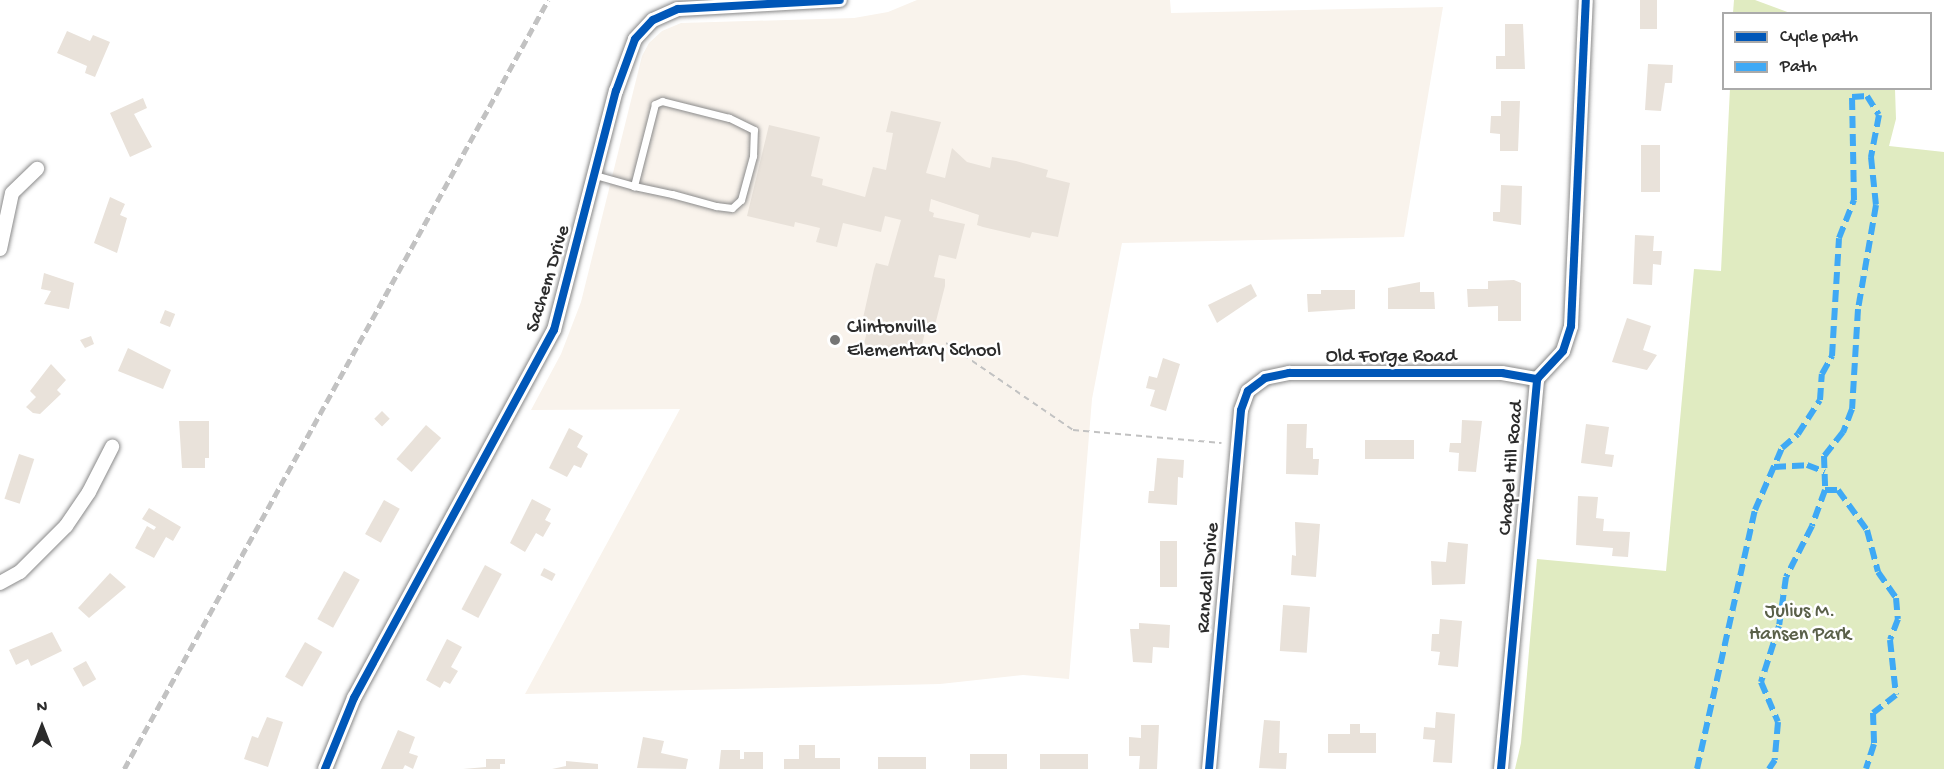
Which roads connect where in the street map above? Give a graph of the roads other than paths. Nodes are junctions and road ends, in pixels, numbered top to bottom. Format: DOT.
graph roads {
  1 [pos="840,0"];
  2 [pos="1586,0"];
  3 [pos="37,168"];
  4 [pos="595,175"];
  5 [pos="634,186"];
  6 [pos="0,249"];
  7 [pos="1537,379"];
  8 [pos="1248,390"];
  9 [pos="112,447"];
  10 [pos="0,583"];
  11 [pos="325,769"];
  12 [pos="1209,769"];
  13 [pos="1502,769"];
  1 -- 4 [label="street, Sachem Drive"];
  2 -- 7 [label="street, Chapel Hill Road"];
  3 -- 6 [label="street"];
  4 -- 5 [label="lane"];
  4 -- 11 [label="street, Sachem Drive"];
  5 -- 5 [label="lane"];
  7 -- 8 [label="street, Old Forge Road"];
  7 -- 13 [label="street, Chapel Hill Road"];
  8 -- 12 [label="street, Randall Drive"];
  9 -- 10 [label="street"];
}
